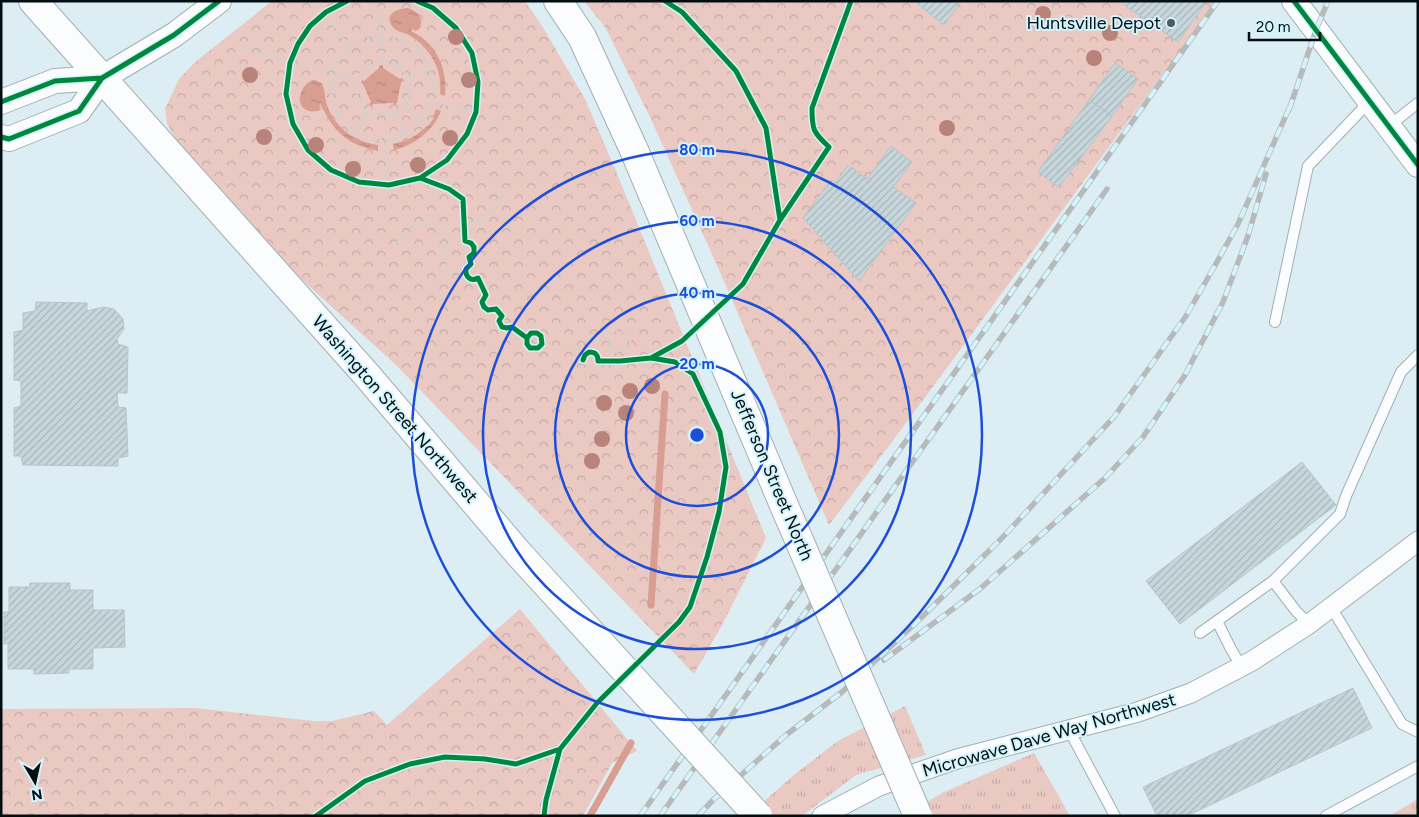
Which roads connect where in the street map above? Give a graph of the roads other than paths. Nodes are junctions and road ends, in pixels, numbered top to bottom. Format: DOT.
graph roads {
  1 [pos="33,1"];
  2 [pos="219,1"];
  3 [pos="558,1"];
  4 [pos="1294,1"];
  5 [pos="102,78"];
  6 [pos="1370,101"];
  7 [pos="1,102"];
  8 [pos="1418,103"];
  9 [pos="1389,126"];
  10 [pos="1,137"];
  11 [pos="1418,165"];
  12 [pos="1275,322"];
  13 [pos="1418,354"];
  14 [pos="1418,541"];
  15 [pos="1273,581"];
  16 [pos="1331,607"];
  17 [pos="1217,621"];
  18 [pos="1310,624"];
  19 [pos="1200,633"];
  20 [pos="1241,666"];
  21 [pos="1070,730"];
  22 [pos="1418,732"];
  23 [pos="1418,766"];
  24 [pos="758,816"];
  25 [pos="822,816"];
  26 [pos="918,816"];
  27 [pos="1115,816"];
  28 [pos="1326,816"];
  1 -- 5 [label="main road, Washington Street Northwest"];
  2 -- 5 [label="street"];
  3 -- 26 [label="main road, Jefferson Street North, bridge"];
  4 -- 6 [label="street"];
  5 -- 7 [label="street"];
  5 -- 10 [label="street"];
  5 -- 24 [label="main road, Washington Street Northwest, bridge"];
  6 -- 9 [label="street"];
  6 -- 12 [label="lane"];
  8 -- 9 [label="lane"];
  9 -- 11 [label="street"];
  13 -- 15 [label="lane"];
  14 -- 16 [label="street, Microwave Dave Way Northwest"];
  15 -- 17 [label="lane"];
  15 -- 18 [label="lane"];
  16 -- 18 [label="street, Microwave Dave Way Northwest"];
  16 -- 22 [label="lane"];
  17 -- 19 [label="lane"];
  17 -- 20 [label="lane"];
  18 -- 20 [label="street, Microwave Dave Way Northwest"];
  20 -- 21 [label="street, Microwave Dave Way Northwest"];
  21 -- 25 [label="street, Microwave Dave Way Northwest"];
  21 -- 27 [label="lane"];
  23 -- 28 [label="lane"];
}
